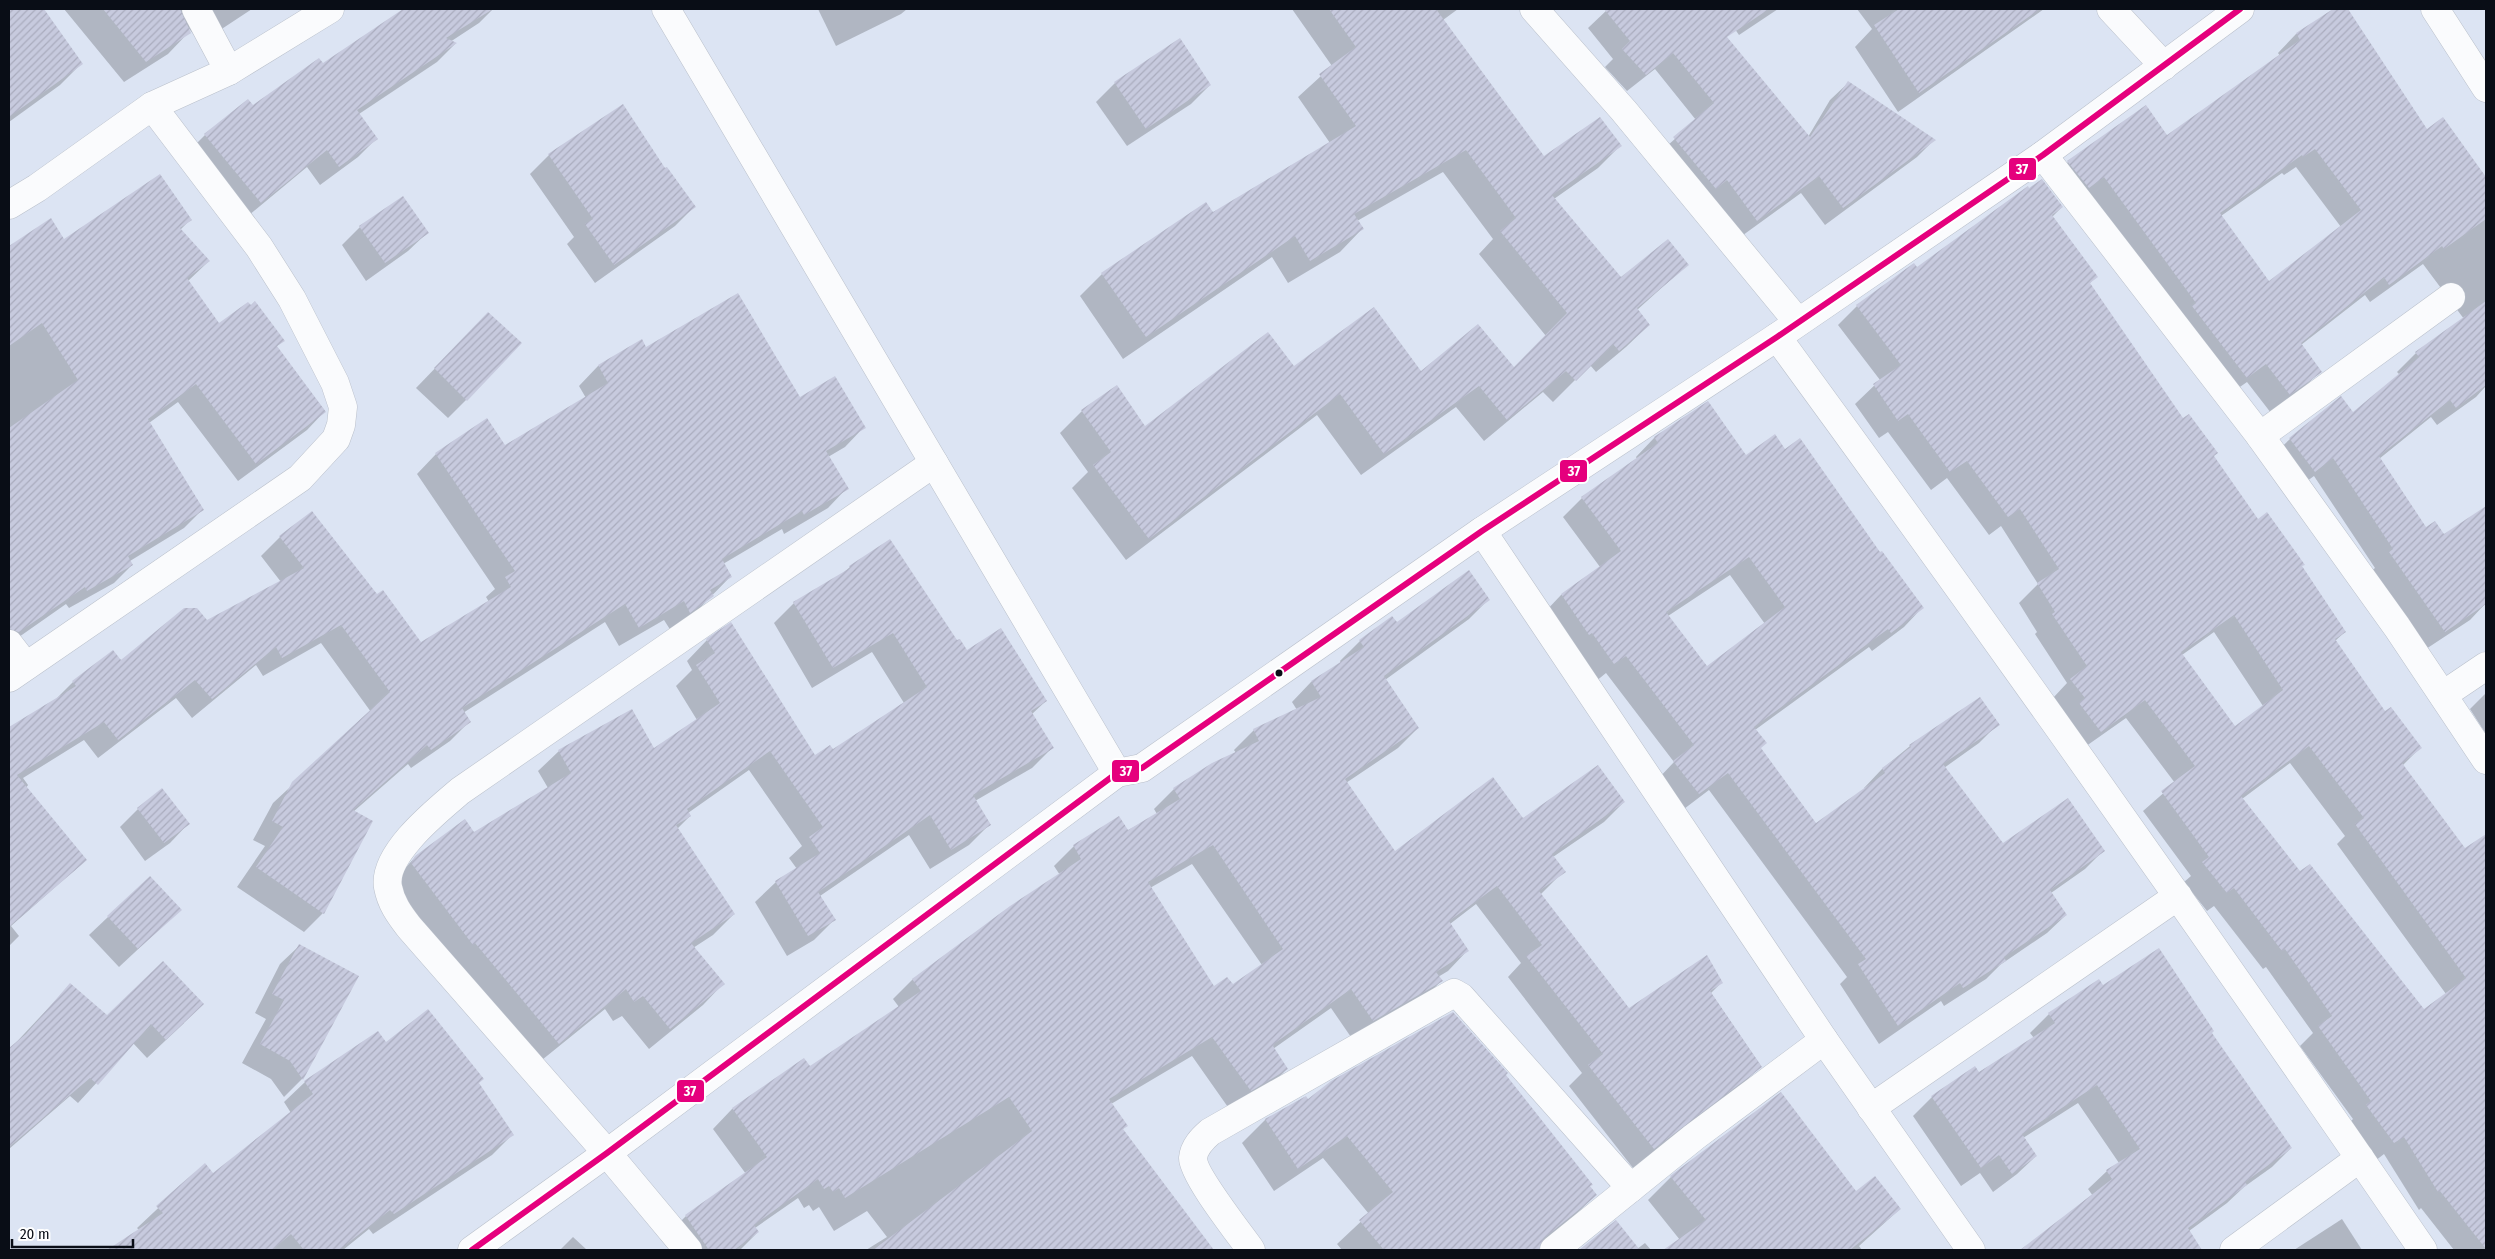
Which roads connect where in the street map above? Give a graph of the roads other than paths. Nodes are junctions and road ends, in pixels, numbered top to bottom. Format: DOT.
graph roads {
  1 [pos="196,9"];
  2 [pos="330,9"];
  3 [pos="666,9"];
  4 [pos="1534,9"];
  5 [pos="2111,9"];
  6 [pos="2240,9"];
  7 [pos="2435,9"];
  8 [pos="2164,66"];
  9 [pos="229,71"];
  10 [pos="2486,88"];
  11 [pos="152,106"];
  12 [pos="2042,156"];
  13 [pos="9,206"];
  14 [pos="2451,297"];
  15 [pos="1787,329"];
  16 [pos="2260,436"];
  17 [pos="934,463"];
  18 [pos="1482,531"];
  19 [pos="9,644"];
  20 [pos="2486,666"];
  21 [pos="18,672"];
  22 [pos="2443,695"];
  23 [pos="2486,760"];
  24 [pos="1130,771"];
  25 [pos="2178,896"];
  26 [pos="1824,1040"];
  27 [pos="1871,1108"];
  28 [pos="607,1153"];
  29 [pos="2360,1158"];
  30 [pos="1631,1188"];
  31 [pos="472,1250"];
  32 [pos="688,1250"];
  33 [pos="1251,1250"];
  34 [pos="1554,1250"];
  35 [pos="1971,1250"];
  36 [pos="2234,1250"];
  37 [pos="2423,1250"];
  1 -- 9 [label="street"];
  2 -- 9 [label="street"];
  3 -- 17 [label="street"];
  4 -- 15 [label="street"];
  5 -- 8 [label="street"];
  6 -- 8 [label="street"];
  7 -- 10 [label="street"];
  8 -- 12 [label="street"];
  9 -- 11 [label="street"];
  11 -- 13 [label="street"];
  11 -- 21 [label="street"];
  12 -- 15 [label="street"];
  12 -- 16 [label="street"];
  14 -- 16 [label="street"];
  15 -- 18 [label="street"];
  15 -- 25 [label="street"];
  16 -- 22 [label="street"];
  17 -- 24 [label="street"];
  17 -- 28 [label="street"];
  18 -- 24 [label="street"];
  18 -- 26 [label="street"];
  19 -- 21 [label="street"];
  20 -- 22 [label="street"];
  22 -- 23 [label="street"];
  24 -- 28 [label="street"];
  25 -- 27 [label="street"];
  25 -- 29 [label="street"];
  26 -- 27 [label="street"];
  26 -- 30 [label="street"];
  27 -- 35 [label="street"];
  28 -- 31 [label="street"];
  28 -- 32 [label="street"];
  29 -- 36 [label="street"];
  29 -- 37 [label="street"];
  30 -- 33 [label="street"];
  30 -- 34 [label="street"];
}
